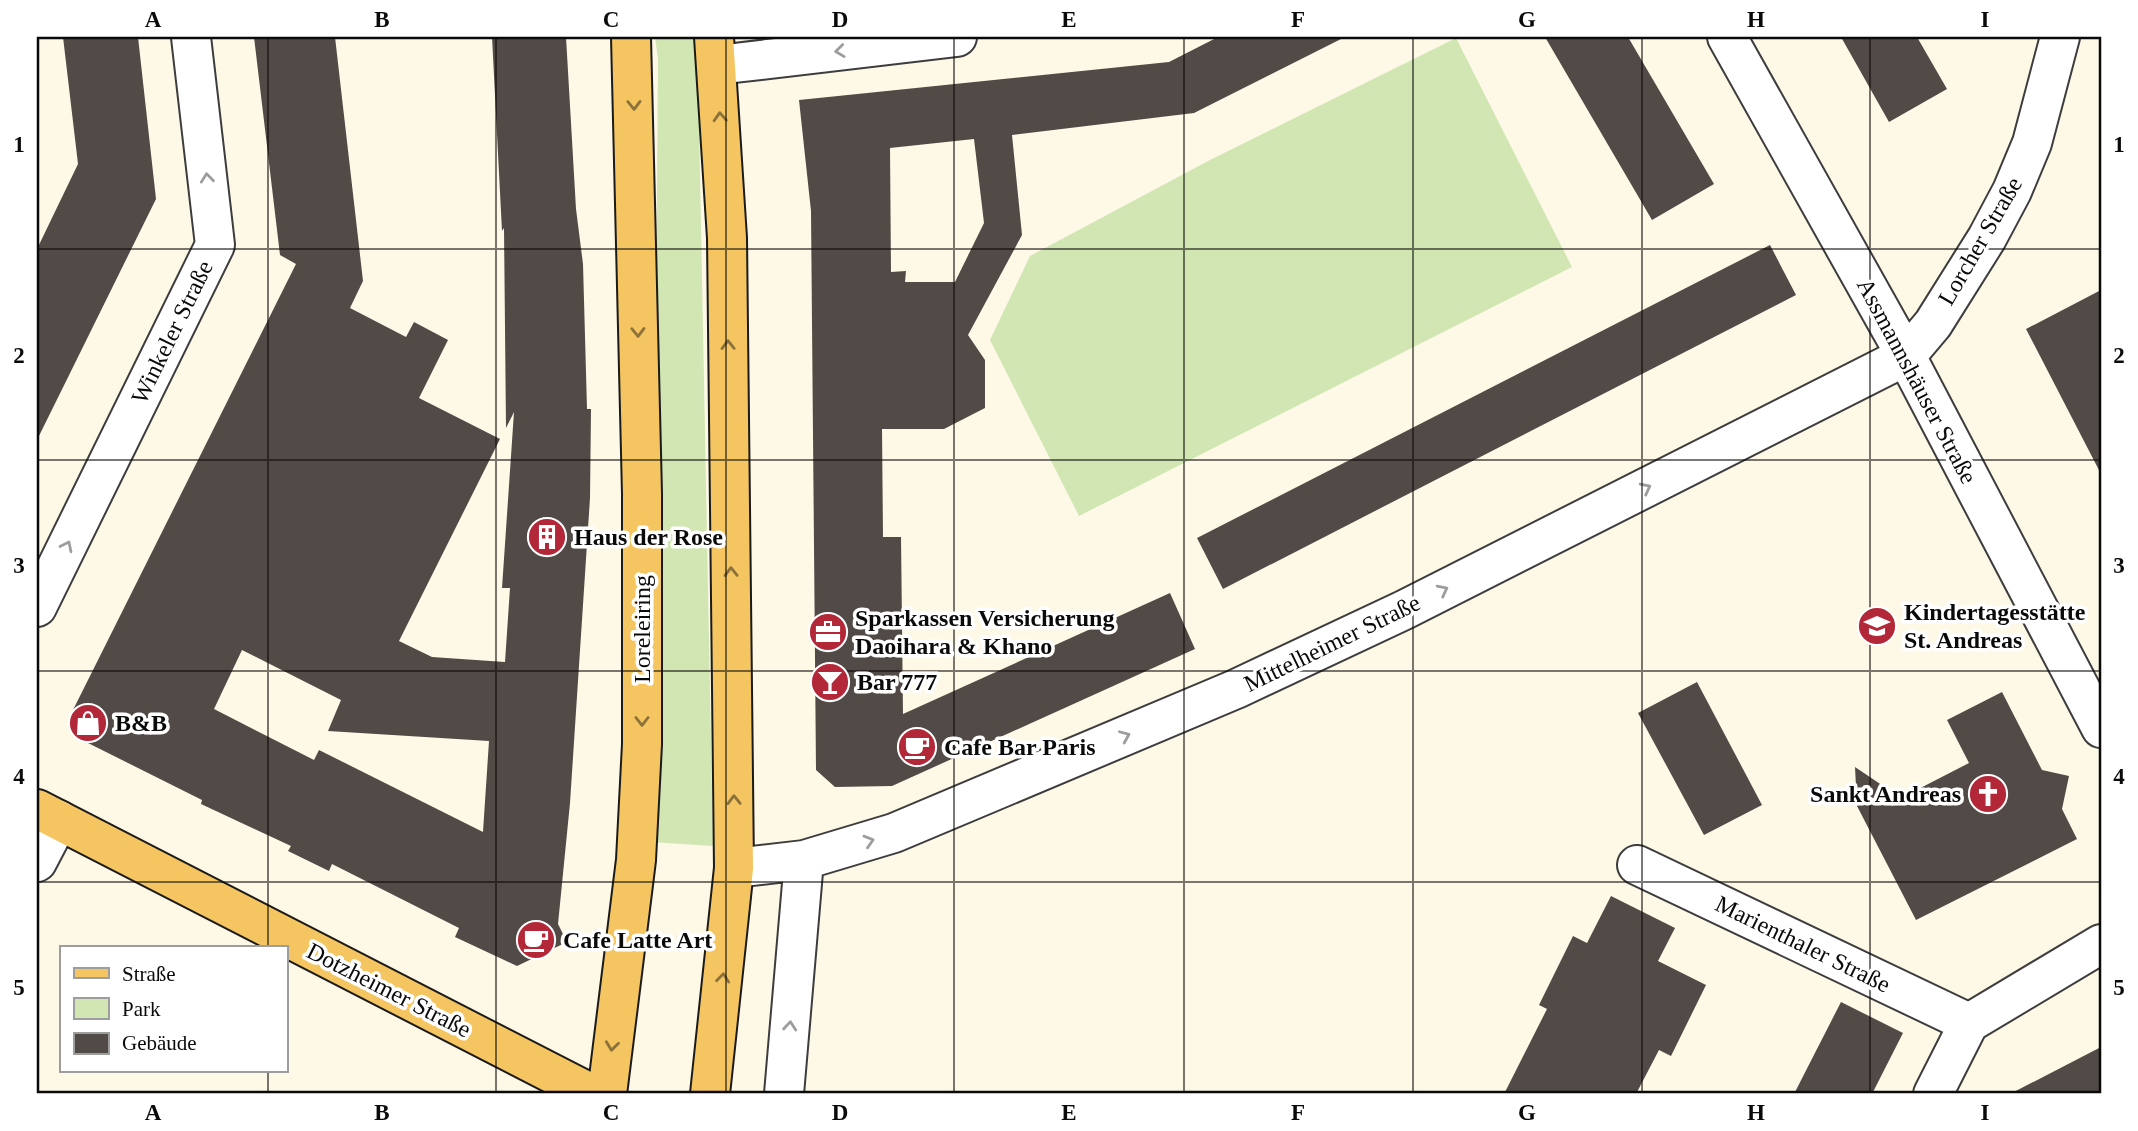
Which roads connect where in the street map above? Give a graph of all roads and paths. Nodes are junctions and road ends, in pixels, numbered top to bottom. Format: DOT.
graph roads {
  1 [pos="191,37"];
  2 [pos="631,37"];
  3 [pos="957,37"];
  4 [pos="1727,37"];
  5 [pos="2060,37"];
  6 [pos="716,51"];
  7 [pos="1906,356"];
  8 [pos="37,607"];
  9 [pos="2086,664"];
  10 [pos="2101,728"];
  11 [pos="48,815"];
  12 [pos="804,860"];
  13 [pos="37,862"];
  14 [pos="1637,865"];
  15 [pos="734,868"];
  16 [pos="2101,944"];
  17 [pos="1969,1023"];
  18 [pos="592,1094"];
  19 [pos="607,1094"];
  20 [pos="709,1094"];
  21 [pos="784,1094"];
  22 [pos="1933,1094"];
  8 -- 1 [label="street, Winkeler Straße, one-way"];
  2 -- 19 [label="main road, Loreleiring, one-way"];
  3 -- 6 [label="street, one-way"];
  4 -- 7 [label="street, Assmannshäuser Straße"];
  5 -- 7 [label="street, Lorcher Straße"];
  15 -- 6 [label="main road, one-way"];
  7 -- 9 [label="street, Assmannshäuser Straße"];
  12 -- 7 [label="street, Mittelheimer Straße, one-way"];
  9 -- 10 [label="street, Assmannshäuser Straße"];
  11 -- 13 [label="street"];
  11 -- 18 [label="main road, Dotzheimer Straße"];
  12 -- 15 [label="street, Mittelheimer Straße"];
  21 -- 12 [label="street, one-way"];
  14 -- 17 [label="street, Marienthaler Straße"];
  20 -- 15 [label="main road, one-way"];
  16 -- 17 [label="street"];
  17 -- 22 [label="street"];
}
